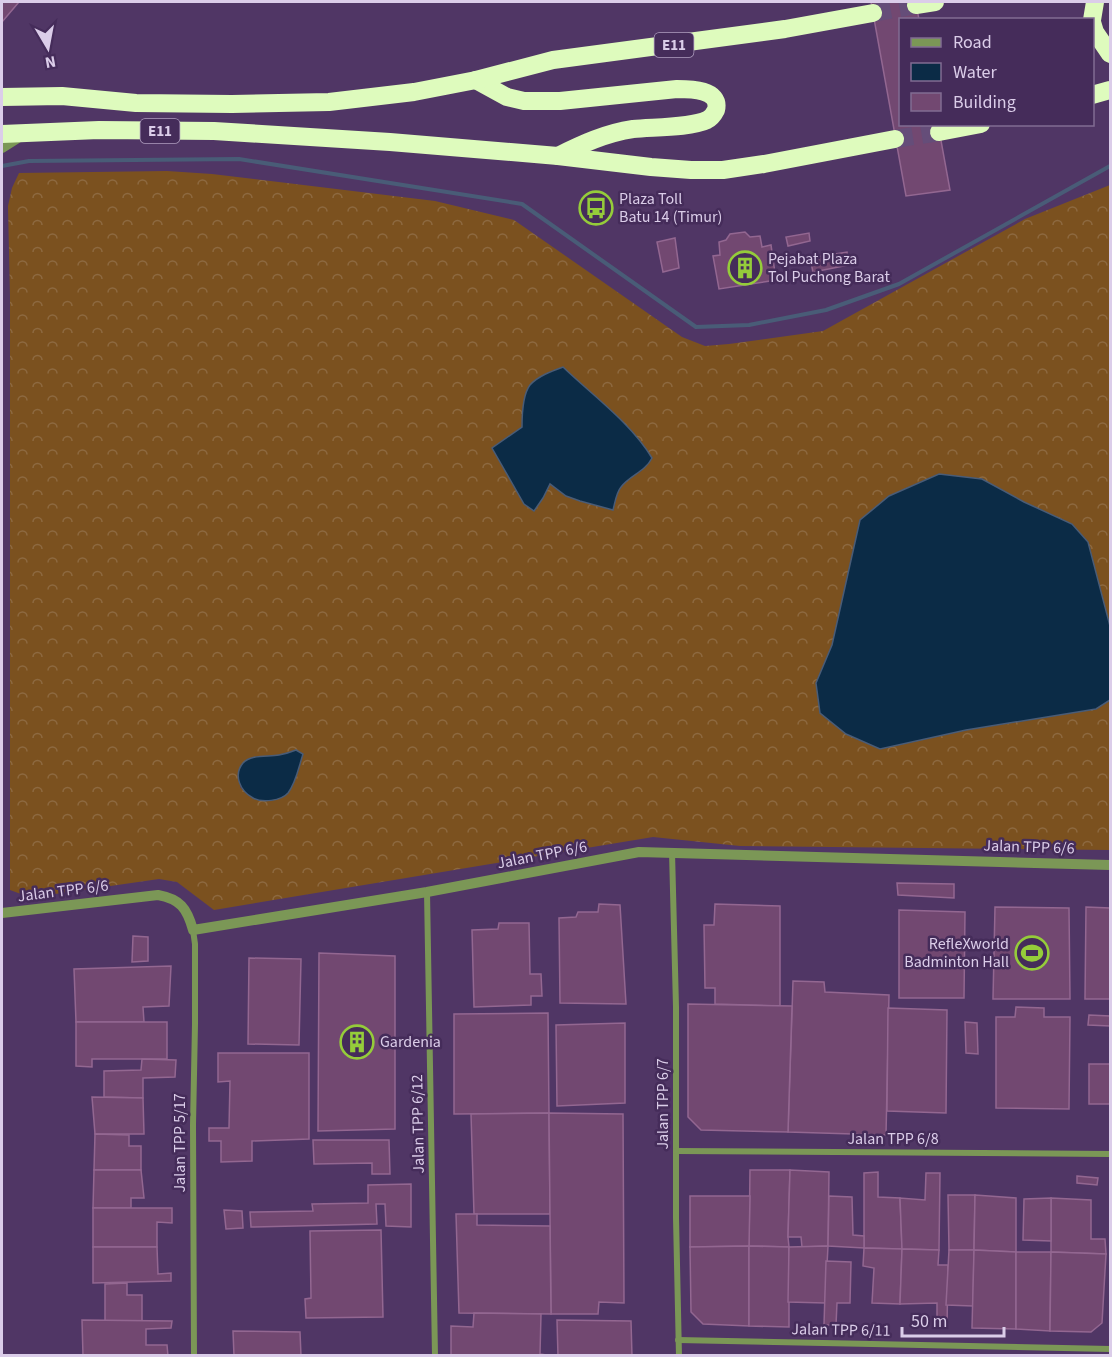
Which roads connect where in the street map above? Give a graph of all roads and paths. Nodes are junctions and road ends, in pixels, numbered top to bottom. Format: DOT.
graph roads {
  1 [pos="935,2"];
  2 [pos="1095,2"];
  3 [pos="916,5"];
  4 [pos="873,13"];
  5 [pos="1092,18"];
  6 [pos="1094,28"];
  7 [pos="1110,54"];
  8 [pos="476,80"];
  9 [pos="1110,90"];
  10 [pos="1094,95"];
  11 [pos="2,97"];
  12 [pos="970,126"];
  13 [pos="939,132"];
  14 [pos="27,133"];
  15 [pos="2,134"];
  16 [pos="895,139"];
  17 [pos="2,148"];
  18 [pos="558,156"];
  19 [pos="672,852"];
  20 [pos="1110,865"];
  21 [pos="428,892"];
  22 [pos="2,913"];
  23 [pos="193,930"];
  24 [pos="676,1151"];
  25 [pos="1110,1154"];
  26 [pos="678,1340"];
  27 [pos="1110,1349"];
  28 [pos="194,1356"];
  29 [pos="435,1356"];
  30 [pos="679,1356"];
  1 -- 3 [label="highway"];
  2 -- 5 [label="highway"];
  4 -- 8 [label="highway, E11"];
  6 -- 7 [label="highway"];
  8 -- 11 [label="highway, E11"];
  8 -- 18 [label="highway"];
  9 -- 10 [label="highway"];
  12 -- 13 [label="highway"];
  14 -- 15 [label="highway, E11"];
  14 -- 17 [label="street"];
  14 -- 18 [label="highway, E11"];
  16 -- 18 [label="highway, E11"];
  19 -- 20 [label="street, Jalan TPP 6/6"];
  19 -- 21 [label="street, Jalan TPP 6/6"];
  19 -- 24 [label="street, Jalan TPP 6/7"];
  21 -- 23 [label="street, Jalan TPP 6/6"];
  21 -- 29 [label="street, Jalan TPP 6/12"];
  22 -- 23 [label="street, Jalan TPP 6/6"];
  23 -- 28 [label="street, Jalan TPP 5/17"];
  24 -- 25 [label="street, Jalan TPP 6/8"];
  24 -- 26 [label="street, Jalan TPP 6/7"];
  26 -- 27 [label="street, Jalan TPP 6/11"];
  26 -- 30 [label="street, Jalan TPP 6/7"];
}
